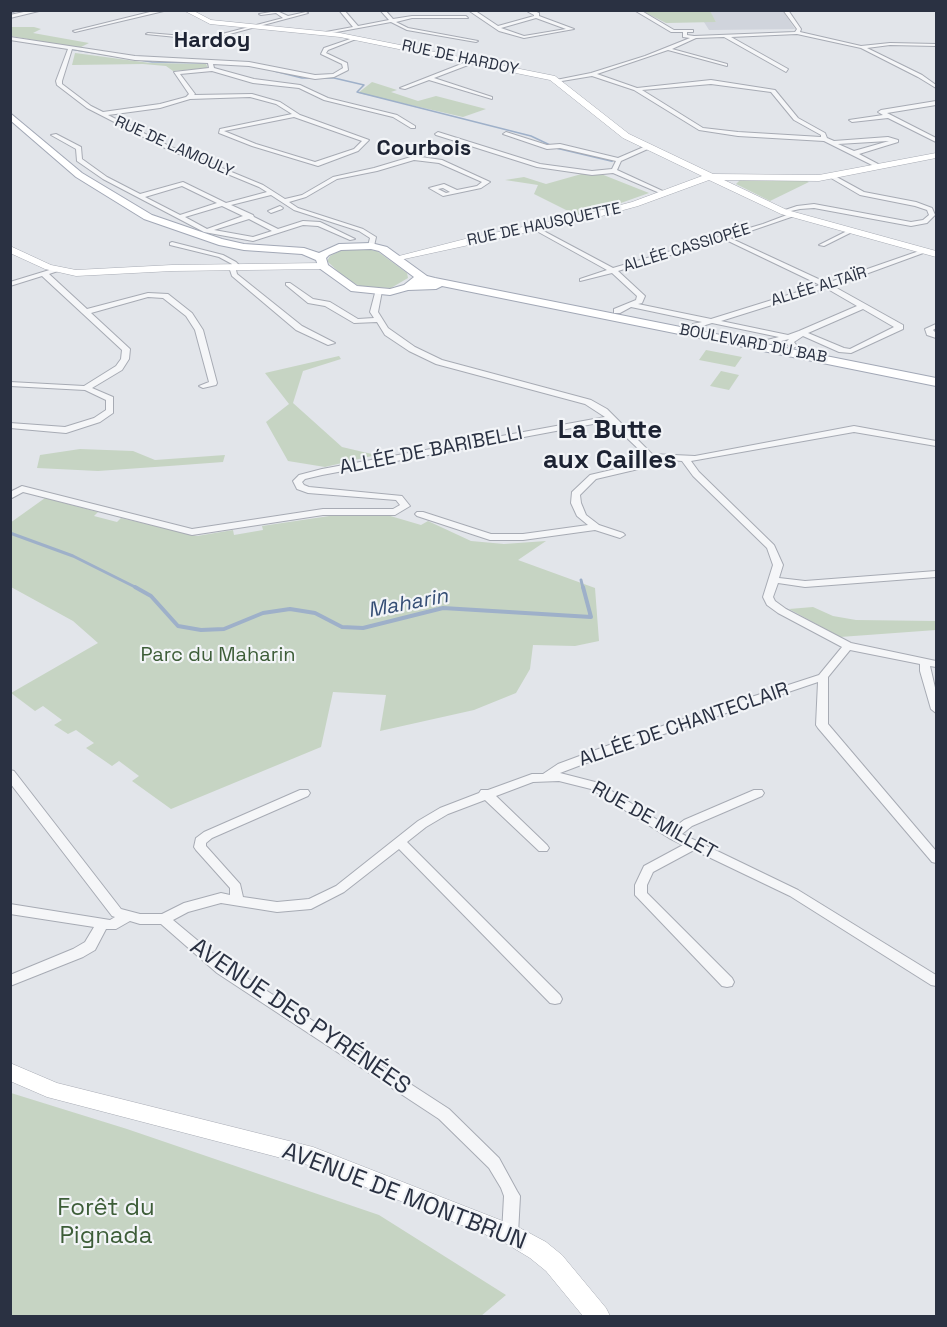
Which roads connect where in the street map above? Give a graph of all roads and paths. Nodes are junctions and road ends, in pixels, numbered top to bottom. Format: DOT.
graph roads {
  1 [pos="41,10"];
  2 [pos="166,10"];
  3 [pos="186,10"];
  4 [pos="341,10"];
  5 [pos="382,10"];
  6 [pos="470,10"];
  7 [pos="527,10"];
  8 [pos="636,10"];
  9 [pos="785,10"];
  10 [pos="280,11"];
  11 [pos="306,13"];
  12 [pos="261,14"];
  13 [pos="10,17"];
  14 [pos="466,17"];
  15 [pos="536,17"];
  16 [pos="287,18"];
  17 [pos="392,21"];
  18 [pos="252,27"];
  19 [pos="356,27"];
  20 [pos="498,27"];
  21 [pos="75,31"];
  22 [pos="328,33"];
  23 [pos="685,33"];
  24 [pos="797,33"];
  25 [pos="148,34"];
  26 [pos="706,35"];
  27 [pos="724,35"];
  28 [pos="10,38"];
  29 [pos="354,38"];
  30 [pos="694,38"];
  31 [pos="476,41"];
  32 [pos="936,45"];
  33 [pos="861,47"];
  34 [pos="70,49"];
  35 [pos="668,49"];
  36 [pos="773,52"];
  37 [pos="756,54"];
  38 [pos="474,61"];
  39 [pos="210,62"];
  40 [pos="725,64"];
  41 [pos="212,69"];
  42 [pos="786,70"];
  43 [pos="592,74"];
  44 [pos="429,78"];
  45 [pos="558,81"];
  46 [pos="936,87"];
  47 [pos="403,88"];
  48 [pos="636,89"];
  49 [pos="190,97"];
  50 [pos="490,98"];
  51 [pos="936,103"];
  52 [pos="102,114"];
  53 [pos="10,115"];
  54 [pos="298,115"];
  55 [pos="889,116"];
  56 [pos="852,120"];
  57 [pos="413,127"];
  58 [pos="438,134"];
  59 [pos="506,134"];
  60 [pos="54,135"];
  61 [pos="825,139"];
  62 [pos="936,140"];
  63 [pos="834,142"];
  64 [pos="648,147"];
  65 [pos="855,153"];
  66 [pos="936,155"];
  67 [pos="619,160"];
  68 [pos="876,165"];
  69 [pos="615,171"];
  70 [pos="708,177"];
  71 [pos="833,177"];
  72 [pos="738,178"];
  73 [pos="725,185"];
  74 [pos="272,192"];
  75 [pos="456,192"];
  76 [pos="664,192"];
  77 [pos="140,196"];
  78 [pos="224,205"];
  79 [pos="283,205"];
  80 [pos="933,209"];
  81 [pos="271,211"];
  82 [pos="788,213"];
  83 [pos="179,217"];
  84 [pos="250,217"];
  85 [pos="338,223"];
  86 [pos="319,224"];
  87 [pos="536,229"];
  88 [pos="278,231"];
  89 [pos="849,232"];
  90 [pos="202,233"];
  91 [pos="724,237"];
  92 [pos="253,239"];
  93 [pos="352,239"];
  94 [pos="172,244"];
  95 [pos="822,245"];
  96 [pos="371,246"];
  97 [pos="304,247"];
  98 [pos="339,247"];
  99 [pos="10,249"];
  100 [pos="924,251"];
  101 [pos="936,254"];
  102 [pos="398,259"];
  103 [pos="322,262"];
  104 [pos="234,268"];
  105 [pos="56,270"];
  106 [pos="613,271"];
  107 [pos="415,273"];
  108 [pos="45,274"];
  109 [pos="582,280"];
  110 [pos="10,284"];
  111 [pos="288,284"];
  112 [pos="825,285"];
  113 [pos="408,286"];
  114 [pos="379,293"];
  115 [pos="499,293"];
  116 [pos="631,305"];
  117 [pos="864,307"];
  118 [pos="570,308"];
  119 [pos="617,311"];
  120 [pos="86,312"];
  121 [pos="378,320"];
  122 [pos="715,326"];
  123 [pos="936,326"];
  124 [pos="802,333"];
  125 [pos="936,336"];
  126 [pos="790,342"];
  127 [pos="331,343"];
  128 [pos="936,375"];
  129 [pos="936,382"];
  130 [pos="10,384"];
  131 [pos="203,386"];
  132 [pos="86,388"];
  133 [pos="611,418"];
  134 [pos="10,425"];
  135 [pos="936,443"];
  136 [pos="655,457"];
  137 [pos="686,460"];
  138 [pos="10,496"];
  139 [pos="420,514"];
  140 [pos="596,527"];
  141 [pos="620,535"];
  142 [pos="936,574"];
  143 [pos="774,580"];
  144 [pos="848,646"];
  145 [pos="931,663"];
  146 [pos="823,677"];
  147 [pos="936,709"];
  148 [pos="10,774"];
  149 [pos="547,776"];
  150 [pos="304,792"];
  151 [pos="24,793"];
  152 [pos="758,793"];
  153 [pos="10,794"];
  154 [pos="485,794"];
  155 [pos="673,835"];
  156 [pos="399,842"];
  157 [pos="693,845"];
  158 [pos="543,848"];
  159 [pos="936,859"];
  160 [pos="237,900"];
  161 [pos="10,909"];
  162 [pos="127,917"];
  163 [pos="164,919"];
  164 [pos="102,924"];
  165 [pos="10,981"];
  166 [pos="936,981"];
  167 [pos="727,982"];
  168 [pos="555,999"];
  169 [pos="10,1071"];
  170 [pos="510,1234"];
  171 [pos="598,1317"];
  1 -- 13 [label="street"];
  2 -- 21 [label="street"];
  3 -- 18 [label="street, RUE DE HARDOY"];
  4 -- 19 [label="street"];
  5 -- 17 [label="street"];
  6 -- 20 [label="street"];
  7 -- 15 [label="street"];
  8 -- 23 [label="street"];
  9 -- 24 [label="street"];
  10 -- 12 [label="street"];
  10 -- 16 [label="street"];
  11 -- 16 [label="street"];
  14 -- 17 [label="street"];
  15 -- 20 [label="street"];
  15 -- 20 [label="street"];
  16 -- 18 [label="street"];
  17 -- 19 [label="street"];
  17 -- 31 [label="street"];
  18 -- 22 [label="street, RUE DE HARDOY"];
  18 -- 25 [label="street"];
  19 -- 22 [label="street"];
  22 -- 29 [label="street, RUE DE HARDOY"];
  23 -- 26 [label="street"];
  23 -- 30 [label="street"];
  24 -- 27 [label="street"];
  24 -- 33 [label="street"];
  26 -- 27 [label="street"];
  26 -- 30 [label="street"];
  27 -- 37 [label="street"];
  28 -- 34 [label="street"];
  29 -- 38 [label="street, RUE DE HARDOY"];
  29 -- 39 [label="street"];
  30 -- 35 [label="street"];
  32 -- 33 [label="street"];
  33 -- 46 [label="street"];
  34 -- 39 [label="street"];
  34 -- 52 [label="street, RUE DE LAMOULY"];
  35 -- 40 [label="street"];
  35 -- 43 [label="street"];
  36 -- 37 [label="street"];
  37 -- 42 [label="street"];
  38 -- 44 [label="street"];
  38 -- 45 [label="street, RUE DE HARDOY"];
  39 -- 41 [label="street"];
  41 -- 49 [label="street"];
  41 -- 57 [label="street"];
  43 -- 45 [label="street"];
  43 -- 48 [label="street"];
  44 -- 47 [label="street"];
  44 -- 50 [label="street"];
  45 -- 64 [label="street, RUE DE HARDOY"];
  48 -- 61 [label="street"];
  48 -- 61 [label="street"];
  49 -- 52 [label="street"];
  49 -- 54 [label="street"];
  51 -- 55 [label="street"];
  52 -- 74 [label="street, RUE DE LAMOULY"];
  53 -- 90 [label="main road"];
  54 -- 54 [label="street"];
  55 -- 56 [label="street"];
  55 -- 62 [label="street"];
  58 -- 69 [label="street"];
  59 -- 67 [label="street"];
  60 -- 77 [label="street"];
  61 -- 63 [label="street"];
  63 -- 65 [label="street"];
  63 -- 65 [label="street"];
  64 -- 67 [label="street"];
  64 -- 70 [label="street, RUE DE HARDOY"];
  65 -- 68 [label="street"];
  66 -- 68 [label="street, RUE DE HAUSQUETTE"];
  67 -- 69 [label="street"];
  68 -- 71 [label="street, RUE DE HAUSQUETTE"];
  69 -- 76 [label="street"];
  70 -- 72 [label="street, RUE DE HAUSQUETTE"];
  70 -- 73 [label="street, RUE DE HARDOY"];
  70 -- 76 [label="street, RUE DE HAUSQUETTE"];
  71 -- 72 [label="street, RUE DE HAUSQUETTE"];
  71 -- 80 [label="street"];
  72 -- 73 [label="street"];
  73 -- 82 [label="street, RUE DE HARDOY"];
  74 -- 78 [label="street"];
  74 -- 79 [label="street, RUE DE LAMOULY"];
  75 -- 79 [label="street"];
  76 -- 87 [label="street, RUE DE HAUSQUETTE"];
  77 -- 78 [label="street"];
  77 -- 83 [label="street"];
  78 -- 83 [label="street"];
  78 -- 84 [label="street"];
  79 -- 81 [label="street"];
  79 -- 85 [label="street, RUE DE LAMOULY"];
  80 -- 82 [label="street, ALLÉE CASSIOPÉE"];
  82 -- 89 [label="street, RUE DE HARDOY"];
  82 -- 91 [label="street, ALLÉE CASSIOPÉE"];
  83 -- 90 [label="street"];
  84 -- 88 [label="street"];
  84 -- 90 [label="street"];
  85 -- 86 [label="street"];
  85 -- 96 [label="street, RUE DE LAMOULY"];
  86 -- 88 [label="street"];
  86 -- 93 [label="street"];
  87 -- 102 [label="street, RUE DE HAUSQUETTE"];
  87 -- 106 [label="street"];
  88 -- 92 [label="street"];
  89 -- 95 [label="street"];
  89 -- 100 [label="street, RUE DE HARDOY"];
  90 -- 92 [label="street"];
  90 -- 97 [label="main road"];
  90 -- 103 [label="main road"];
  91 -- 106 [label="street, ALLÉE CASSIOPÉE"];
  91 -- 112 [label="street"];
  92 -- 97 [label="main road"];
  94 -- 104 [label="street"];
  96 -- 98 [label="main road"];
  96 -- 102 [label="main road"];
  97 -- 98 [label="main road"];
  98 -- 103 [label="main road"];
  99 -- 105 [label="street"];
  100 -- 101 [label="street, RUE DE HARDOY"];
  100 -- 112 [label="street, ALLÉE ALTAÏR"];
  102 -- 107 [label="main road"];
  103 -- 104 [label="street"];
  103 -- 114 [label="main road"];
  104 -- 105 [label="street"];
  104 -- 127 [label="street"];
  105 -- 108 [label="street"];
  106 -- 109 [label="street, ALLÉE CASSIOPÉE"];
  106 -- 116 [label="street"];
  107 -- 113 [label="main road"];
  107 -- 115 [label="main road, BOULEVARD DU BAB"];
  108 -- 110 [label="street"];
  108 -- 120 [label="street"];
  111 -- 121 [label="street"];
  112 -- 117 [label="street"];
  112 -- 122 [label="street, ALLÉE ALTAÏR"];
  113 -- 114 [label="main road, BOULEVARD DU BAB"];
  113 -- 118 [label="main road, BOULEVARD DU BAB"];
  114 -- 121 [label="street"];
  115 -- 118 [label="main road, BOULEVARD DU BAB"];
  115 -- 119 [label="main road"];
  116 -- 119 [label="street"];
  116 -- 122 [label="street"];
  117 -- 124 [label="street"];
  117 -- 124 [label="street"];
  118 -- 129 [label="main road, BOULEVARD DU BAB"];
  119 -- 122 [label="main road"];
  120 -- 131 [label="street"];
  120 -- 132 [label="street"];
  121 -- 133 [label="street"];
  122 -- 126 [label="street"];
  122 -- 126 [label="main road"];
  123 -- 125 [label="street"];
  124 -- 126 [label="street"];
  126 -- 128 [label="main road"];
  130 -- 132 [label="street"];
  132 -- 134 [label="street"];
  133 -- 136 [label="street"];
  133 -- 138 [label="street, ALLÉE DE BARIBELLI"];
  135 -- 137 [label="street"];
  136 -- 137 [label="street"];
  136 -- 140 [label="street"];
  137 -- 143 [label="street"];
  139 -- 140 [label="street"];
  140 -- 141 [label="street"];
  142 -- 143 [label="street"];
  143 -- 144 [label="street"];
  144 -- 145 [label="street"];
  144 -- 146 [label="street"];
  145 -- 147 [label="street"];
  146 -- 149 [label="street, ALLÉE DE CHANTECLAIR"];
  146 -- 159 [label="street"];
  148 -- 151 [label="street"];
  149 -- 154 [label="street, RUE DE MILLET"];
  149 -- 155 [label="street, RUE DE MILLET"];
  150 -- 160 [label="street"];
  151 -- 153 [label="street"];
  151 -- 162 [label="street"];
  152 -- 155 [label="street"];
  154 -- 156 [label="street, RUE DE MILLET"];
  154 -- 158 [label="street"];
  155 -- 157 [label="street, RUE DE MILLET"];
  156 -- 160 [label="street, RUE DE MILLET"];
  156 -- 168 [label="street"];
  157 -- 166 [label="street, RUE DE MILLET"];
  157 -- 167 [label="street"];
  160 -- 163 [label="street, RUE DE MILLET"];
  161 -- 164 [label="street"];
  162 -- 163 [label="street"];
  162 -- 164 [label="street"];
  163 -- 170 [label="street, AVENUE DES PYRÉNÉES"];
  164 -- 165 [label="street"];
  169 -- 170 [label="street, AVENUE DE MONTBRUN"];
  170 -- 171 [label="street, AVENUE DE MONTBRUN"];
}
